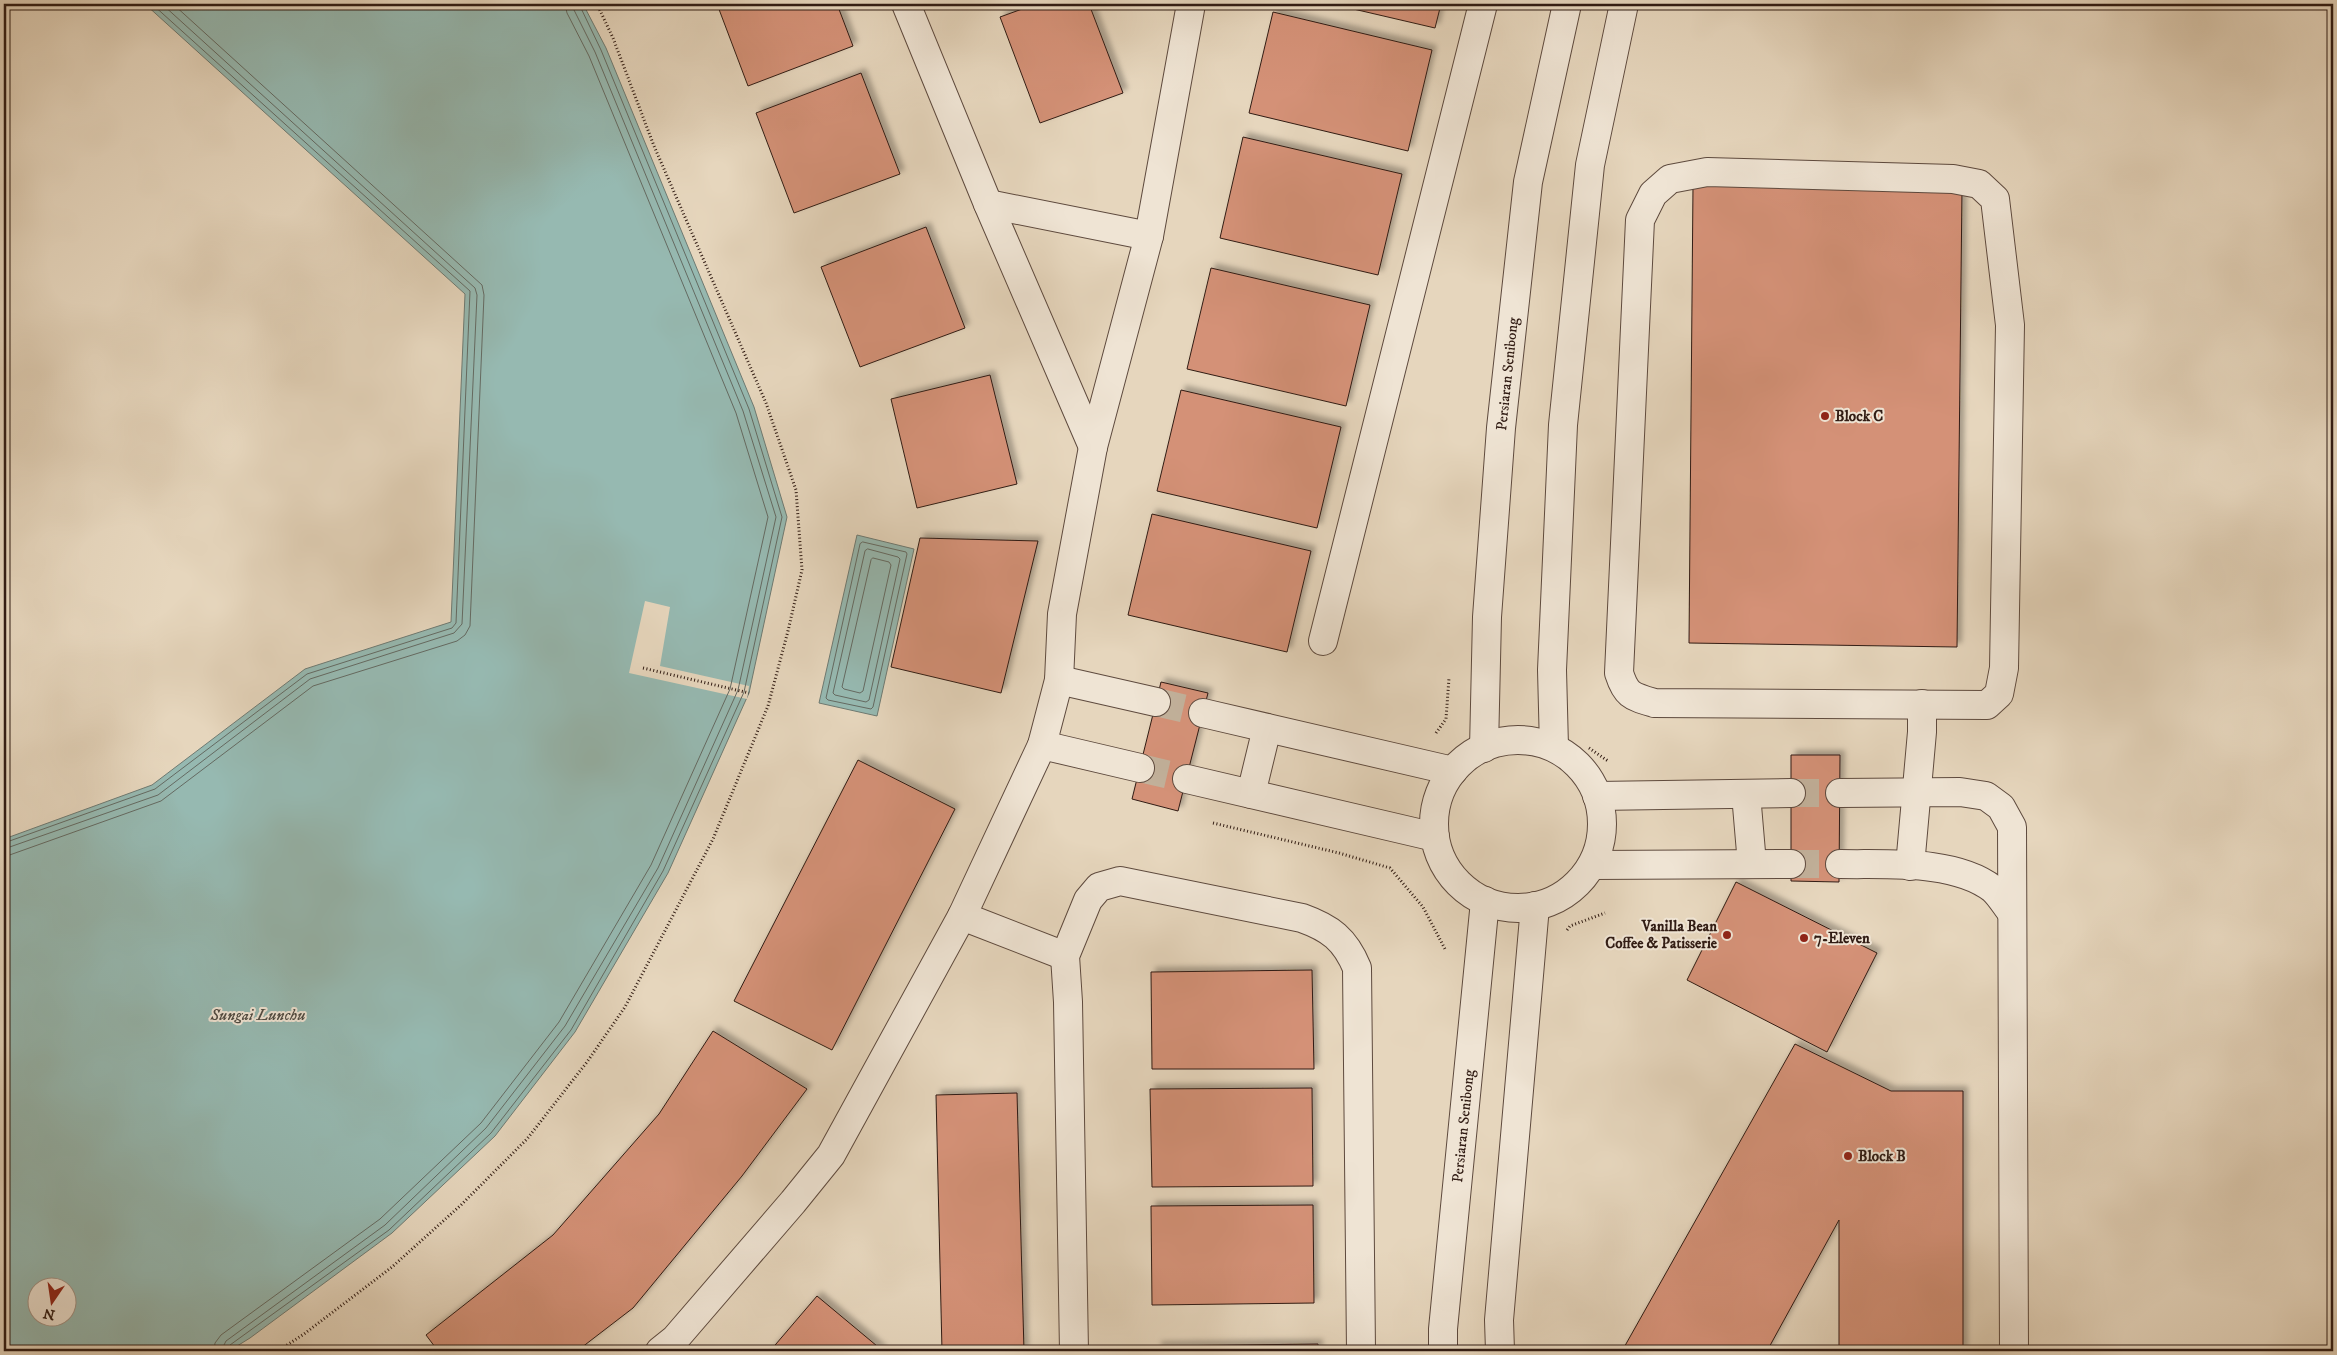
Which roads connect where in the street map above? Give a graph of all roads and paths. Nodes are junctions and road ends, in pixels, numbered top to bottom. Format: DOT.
graph roads {
  1 [pos="597,4"];
  2 [pos="906,4"];
  3 [pos="1192,4"];
  4 [pos="1483,4"];
  5 [pos="1568,4"];
  6 [pos="1624,4"];
  7 [pos="988,204"];
  8 [pos="1149,236"];
  9 [pos="1093,447"];
  10 [pos="1323,641"];
  11 [pos="643,668"];
  12 [pos="1059,680"];
  13 [pos="749,693"];
  14 [pos="1156,702"];
  15 [pos="1922,704"];
  16 [pos="1202,713"];
  17 [pos="1267,728"];
  18 [pos="1042,745"];
  19 [pos="1554,747"];
  20 [pos="1484,748"];
  21 [pos="1140,768"];
  22 [pos="1453,771"];
  23 [pos="1187,779"];
  24 [pos="1791,793"];
  25 [pos="1840,793"];
  26 [pos="1915,793"];
  27 [pos="1251,794"];
  28 [pos="1746,794"];
  29 [pos="1597,796"];
  30 [pos="1435,837"];
  31 [pos="1752,864"];
  32 [pos="1791,864"];
  33 [pos="1840,864"];
  34 [pos="1592,865"];
  35 [pos="1910,866"];
  36 [pos="1485,901"];
  37 [pos="1535,906"];
  38 [pos="1605,913"];
  39 [pos="2012,913"];
  40 [pos="962,916"];
  41 [pos="1561,936"];
  42 [pos="1064,956"];
  43 [pos="278,1351"];
  44 [pos="660,1351"];
  45 [pos="1074,1351"];
  46 [pos="1361,1351"];
  47 [pos="1444,1351"];
  48 [pos="1500,1351"];
  49 [pos="2014,1351"];
  1 -- 43 [label="path"];
  2 -- 7 [label="street"];
  3 -- 8 [label="street"];
  4 -- 10 [label="street"];
  5 -- 20 [label="street, Persiaran Senibong"];
  6 -- 19 [label="street"];
  7 -- 8 [label="street"];
  7 -- 9 [label="street"];
  8 -- 9 [label="street"];
  9 -- 12 [label="street"];
  11 -- 13 [label="path"];
  12 -- 14 [label="street"];
  12 -- 18 [label="street"];
  15 -- 15 [label="street"];
  15 -- 26 [label="street"];
  16 -- 17 [label="street"];
  17 -- 22 [label="street"];
  17 -- 27 [label="street"];
  18 -- 21 [label="street"];
  18 -- 40 [label="street"];
  19 -- 20 [label="street"];
  19 -- 29 [label="street"];
  20 -- 22 [label="street"];
  22 -- 30 [label="street"];
  23 -- 27 [label="street"];
  24 -- 28 [label="street"];
  25 -- 26 [label="street"];
  26 -- 35 [label="street"];
  26 -- 39 [label="street"];
  27 -- 30 [label="street"];
  28 -- 29 [label="street"];
  28 -- 31 [label="street"];
  29 -- 34 [label="street"];
  30 -- 36 [label="street"];
  31 -- 32 [label="street"];
  31 -- 34 [label="street"];
  33 -- 35 [label="street"];
  34 -- 37 [label="street"];
  35 -- 39 [label="street"];
  36 -- 37 [label="street"];
  36 -- 47 [label="street, Persiaran Senibong"];
  37 -- 48 [label="street"];
  38 -- 41 [label="path"];
  39 -- 49 [label="street"];
  40 -- 42 [label="street"];
  40 -- 44 [label="street"];
  42 -- 45 [label="street"];
  42 -- 46 [label="street"];
}
